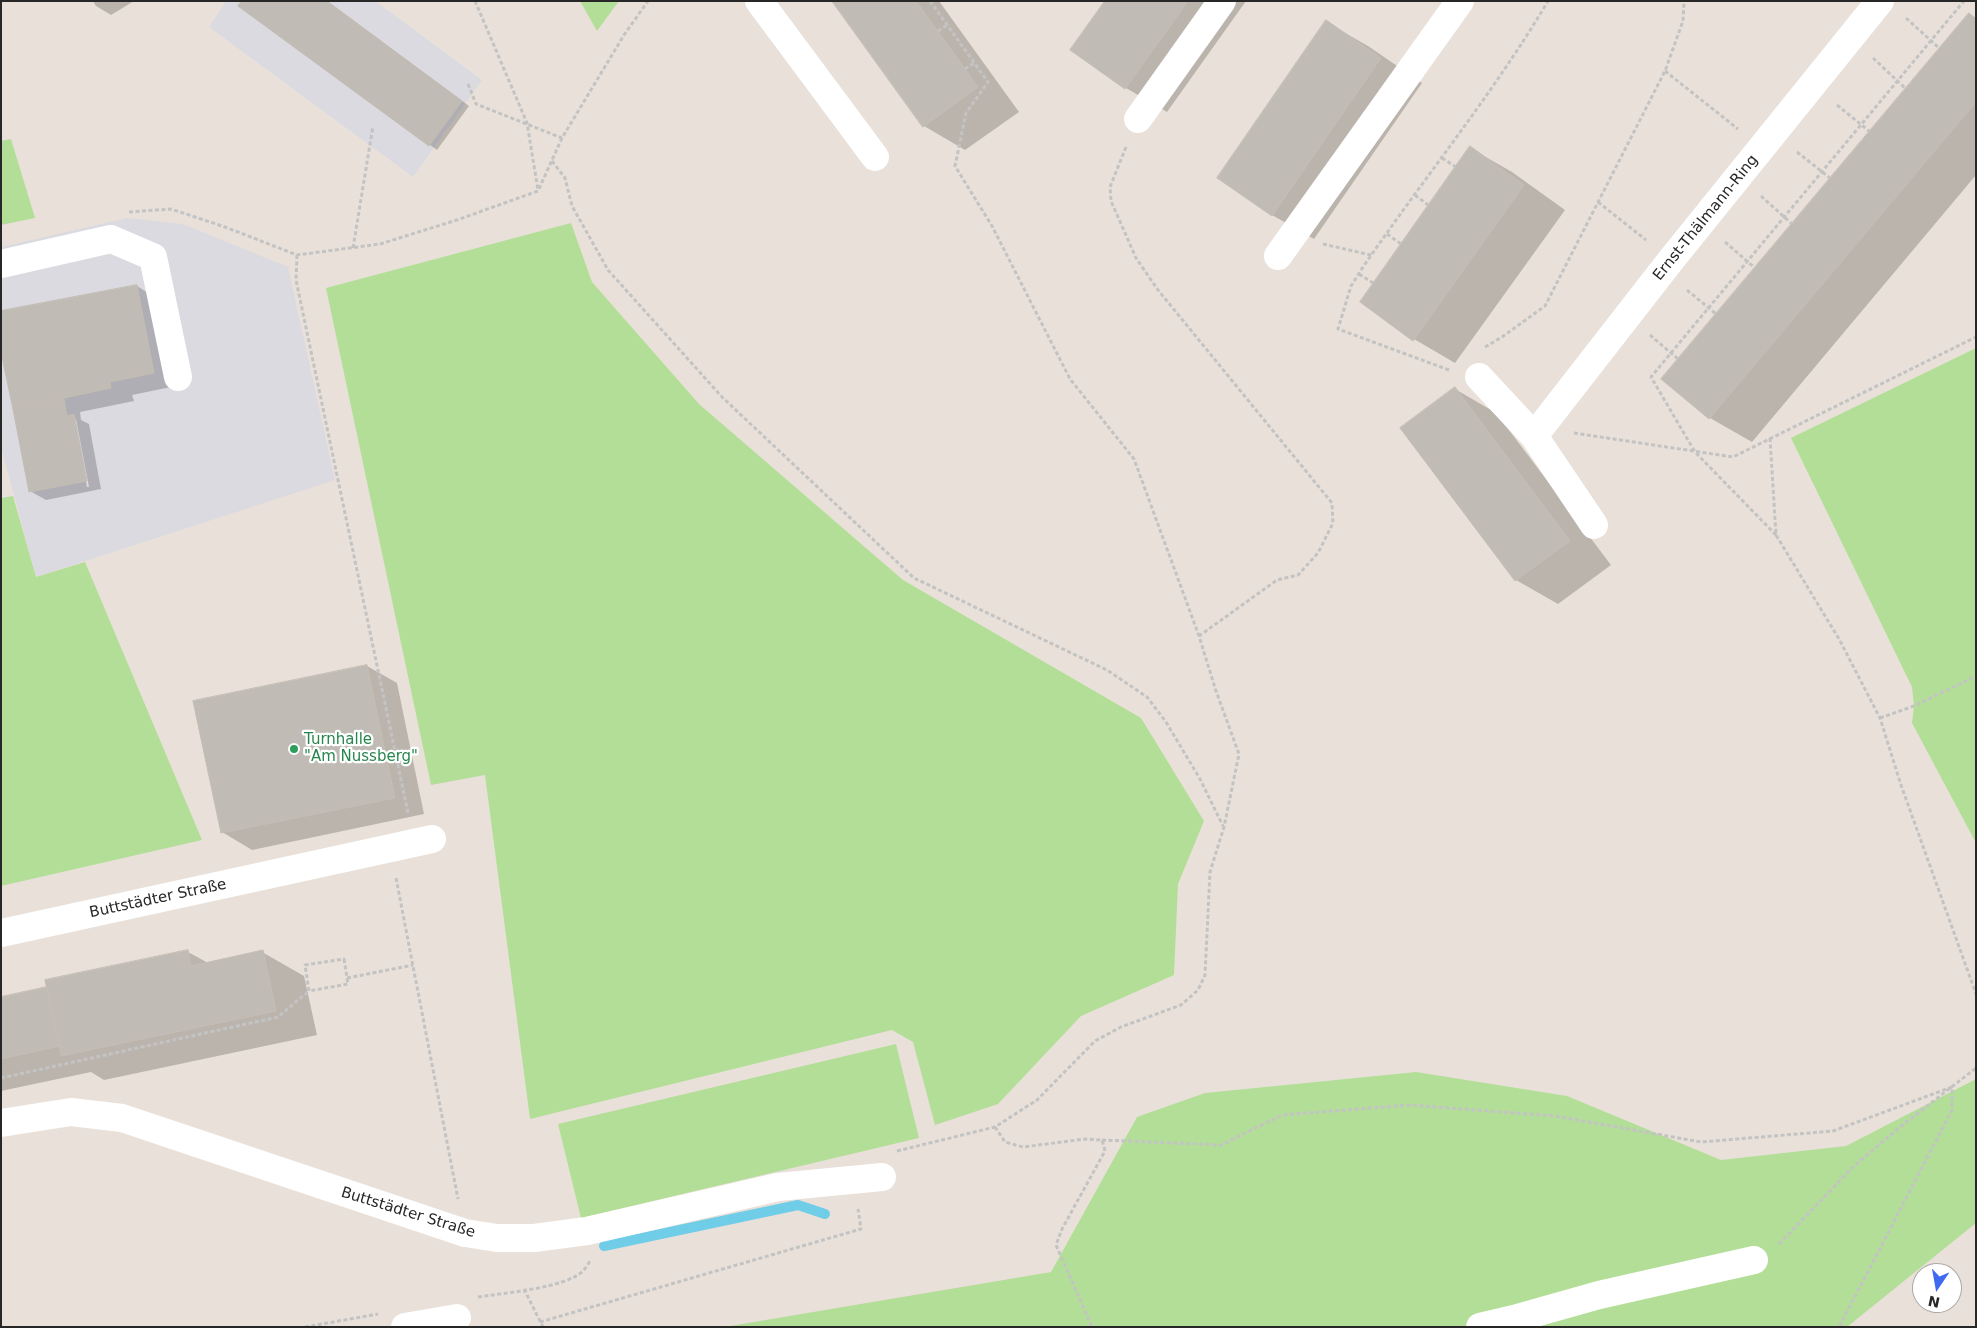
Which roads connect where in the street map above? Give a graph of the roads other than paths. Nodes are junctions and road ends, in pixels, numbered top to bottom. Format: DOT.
graph roads {
  1 [pos="759,1"];
  2 [pos="1222,1"];
  3 [pos="1460,1"];
  4 [pos="1891,8"];
  5 [pos="1138,119"];
  6 [pos="874,157"];
  7 [pos="1285,246"];
  8 [pos="1,264"];
  9 [pos="178,377"];
  10 [pos="1479,377"];
  11 [pos="1541,426"];
  12 [pos="1594,525"];
  13 [pos="412,844"];
  14 [pos="1,933"];
  15 [pos="1,1124"];
  16 [pos="882,1177"];
  17 [pos="1754,1260"];
  18 [pos="457,1318"];
  19 [pos="405,1327"];
  20 [pos="1480,1327"];
  1 -- 6 [label="street"];
  2 -- 5 [label="street"];
  3 -- 7 [label="street"];
  4 -- 11 [label="street, Ernst-Thälmann-Ring"];
  8 -- 9 [label="street"];
  10 -- 11 [label="street"];
  11 -- 12 [label="street"];
  13 -- 14 [label="street, Buttstädter Straße"];
  15 -- 16 [label="street, Buttstädter Straße"];
  17 -- 20 [label="street"];
  18 -- 19 [label="street"];
}
